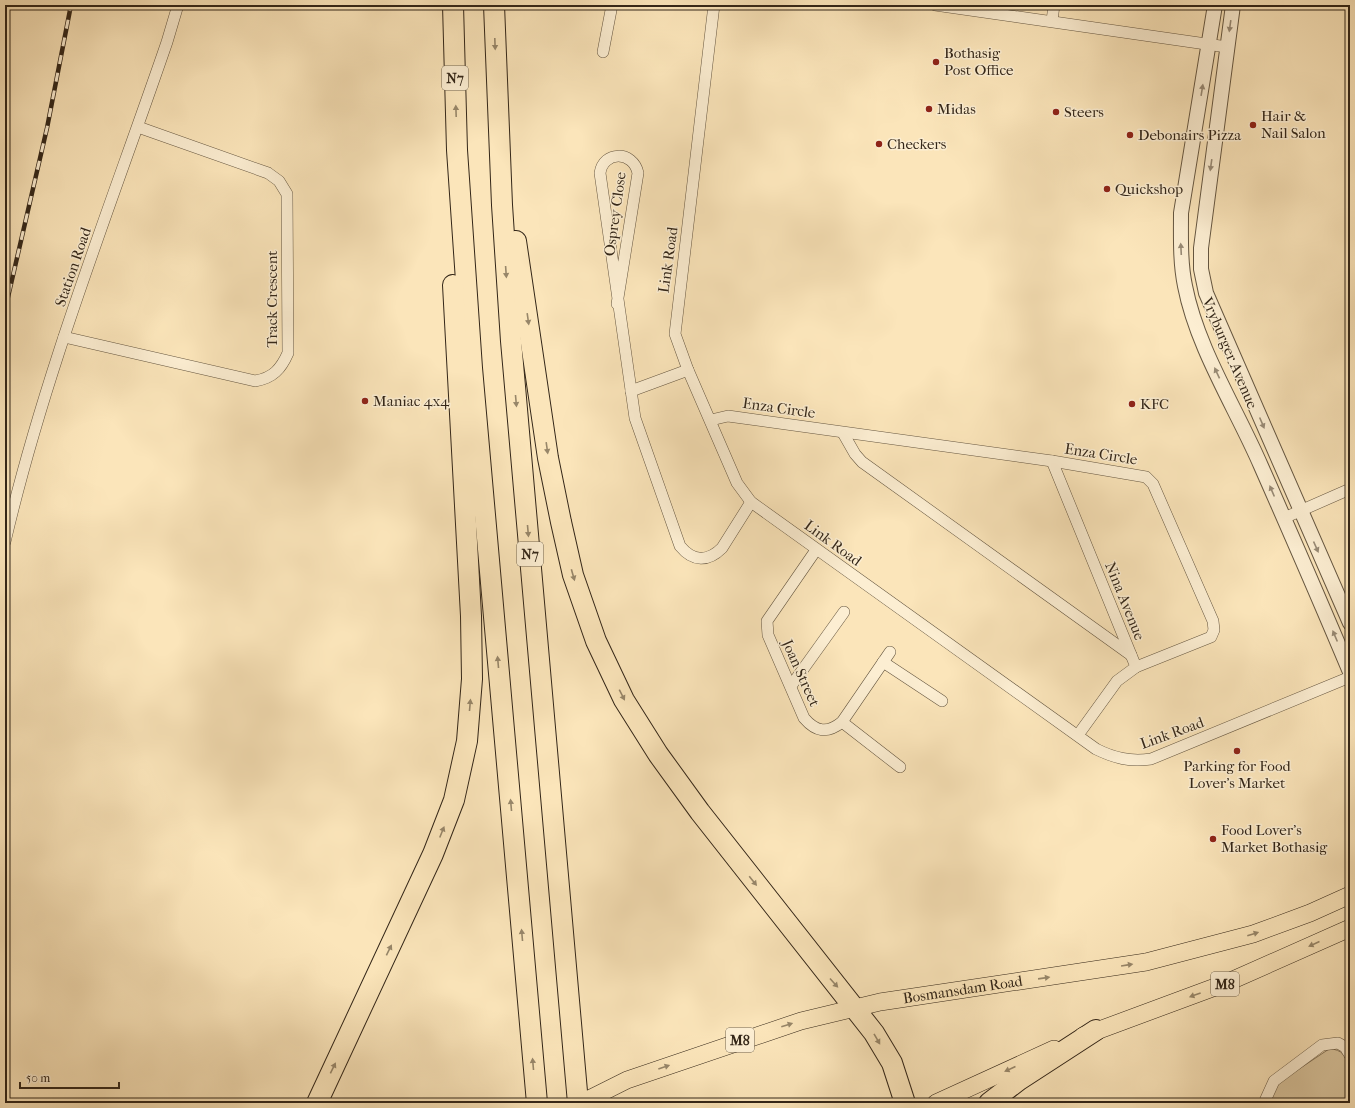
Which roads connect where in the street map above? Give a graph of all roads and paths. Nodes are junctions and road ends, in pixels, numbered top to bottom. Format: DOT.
graph roads {
  1 [pos="178,5"];
  2 [pos="453,5"];
  3 [pos="494,5"];
  4 [pos="612,5"];
  5 [pos="714,5"];
  6 [pos="935,5"];
  7 [pos="1054,5"];
  8 [pos="1215,5"];
  9 [pos="1233,5"];
  10 [pos="1052,21"];
  11 [pos="1209,44"];
  12 [pos="1227,47"];
  13 [pos="603,52"];
  14 [pos="138,127"];
  15 [pos="457,150"];
  16 [pos="501,186"];
  17 [pos="617,304"];
  18 [pos="64,337"];
  19 [pos="688,370"];
  20 [pos="631,391"];
  21 [pos="711,420"];
  22 [pos="843,433"];
  23 [pos="1052,461"];
  24 [pos="1350,489"];
  25 [pos="751,502"];
  26 [pos="1300,511"];
  27 [pos="1284,518"];
  28 [pos="5,542"];
  29 [pos="816,550"];
  30 [pos="844,612"];
  31 [pos="1350,623"];
  32 [pos="890,652"];
  33 [pos="1131,655"];
  34 [pos="884,662"];
  35 [pos="1136,667"];
  36 [pos="1350,672"];
  37 [pos="1350,677"];
  38 [pos="791,686"];
  39 [pos="942,701"];
  40 [pos="842,722"];
  41 [pos="1078,735"];
  42 [pos="900,767"];
  43 [pos="1350,886"];
  44 [pos="1350,896"];
  45 [pos="1310,913"];
  46 [pos="1350,928"];
  47 [pos="855,1007"];
  48 [pos="1096,1030"];
  49 [pos="1350,1055"];
  50 [pos="317,1103"];
  51 [pos="537,1103"];
  52 [pos="578,1103"];
  53 [pos="581,1103"];
  54 [pos="905,1103"];
  55 [pos="936,1103"];
  56 [pos="989,1103"];
  57 [pos="1264,1103"];
  1 -- 14 [label="street, Station Road"];
  15 -- 2 [label="highway, N7, one-way"];
  3 -- 16 [label="highway, N7, one-way"];
  4 -- 13 [label="street"];
  5 -- 19 [label="street, Link Road"];
  6 -- 10 [label="street"];
  7 -- 10 [label="street"];
  8 -- 11 [label="street, Vryburger Avenue"];
  9 -- 12 [label="street, Vryburger Avenue, one-way"];
  10 -- 11 [label="street"];
  11 -- 12 [label="street"];
  27 -- 11 [label="street, Vryburger Avenue, one-way"];
  12 -- 26 [label="street, Vryburger Avenue, one-way"];
  14 -- 18 [label="street, Station Road"];
  14 -- 18 [label="street, Track Crescent"];
  50 -- 15 [label="highway, one-way"];
  51 -- 15 [label="highway, N7, one-way"];
  16 -- 47 [label="highway, one-way"];
  16 -- 52 [label="highway, N7, one-way"];
  17 -- 17 [label="street, Osprey Close"];
  17 -- 20 [label="street, Osprey Close"];
  18 -- 28 [label="street, Station Road"];
  19 -- 20 [label="street"];
  19 -- 21 [label="street, Link Road"];
  20 -- 25 [label="street, Osprey Close"];
  21 -- 22 [label="street, Enza Circle"];
  21 -- 25 [label="street, Link Road"];
  22 -- 23 [label="street, Enza Circle"];
  22 -- 33 [label="street"];
  23 -- 33 [label="street, Nina Avenue"];
  23 -- 35 [label="street, Enza Circle"];
  24 -- 26 [label="street"];
  25 -- 29 [label="street, Link Road"];
  26 -- 27 [label="street"];
  26 -- 31 [label="street, Vryburger Avenue, one-way"];
  36 -- 27 [label="street, Vryburger Avenue, one-way"];
  29 -- 38 [label="street, Joan Street"];
  29 -- 41 [label="street, Link Road"];
  30 -- 38 [label="street"];
  32 -- 34 [label="street"];
  33 -- 35 [label="street, Nina Avenue"];
  34 -- 39 [label="street"];
  34 -- 40 [label="street"];
  35 -- 41 [label="street"];
  37 -- 41 [label="street, Link Road"];
  38 -- 40 [label="street, Joan Street"];
  40 -- 42 [label="street"];
  43 -- 45 [label="main road"];
  44 -- 45 [label="main road, Bosmansdam Road / M8"];
  47 -- 45 [label="main road, Bosmansdam Road / M8, one-way"];
  46 -- 48 [label="main road, M8, one-way"];
  53 -- 47 [label="main road, Bosmansdam Road / M8, one-way"];
  47 -- 54 [label="highway, one-way"];
  48 -- 55 [label="main road, M8, one-way"];
  48 -- 56 [label="highway"];
  49 -- 57 [label="street"];
}
